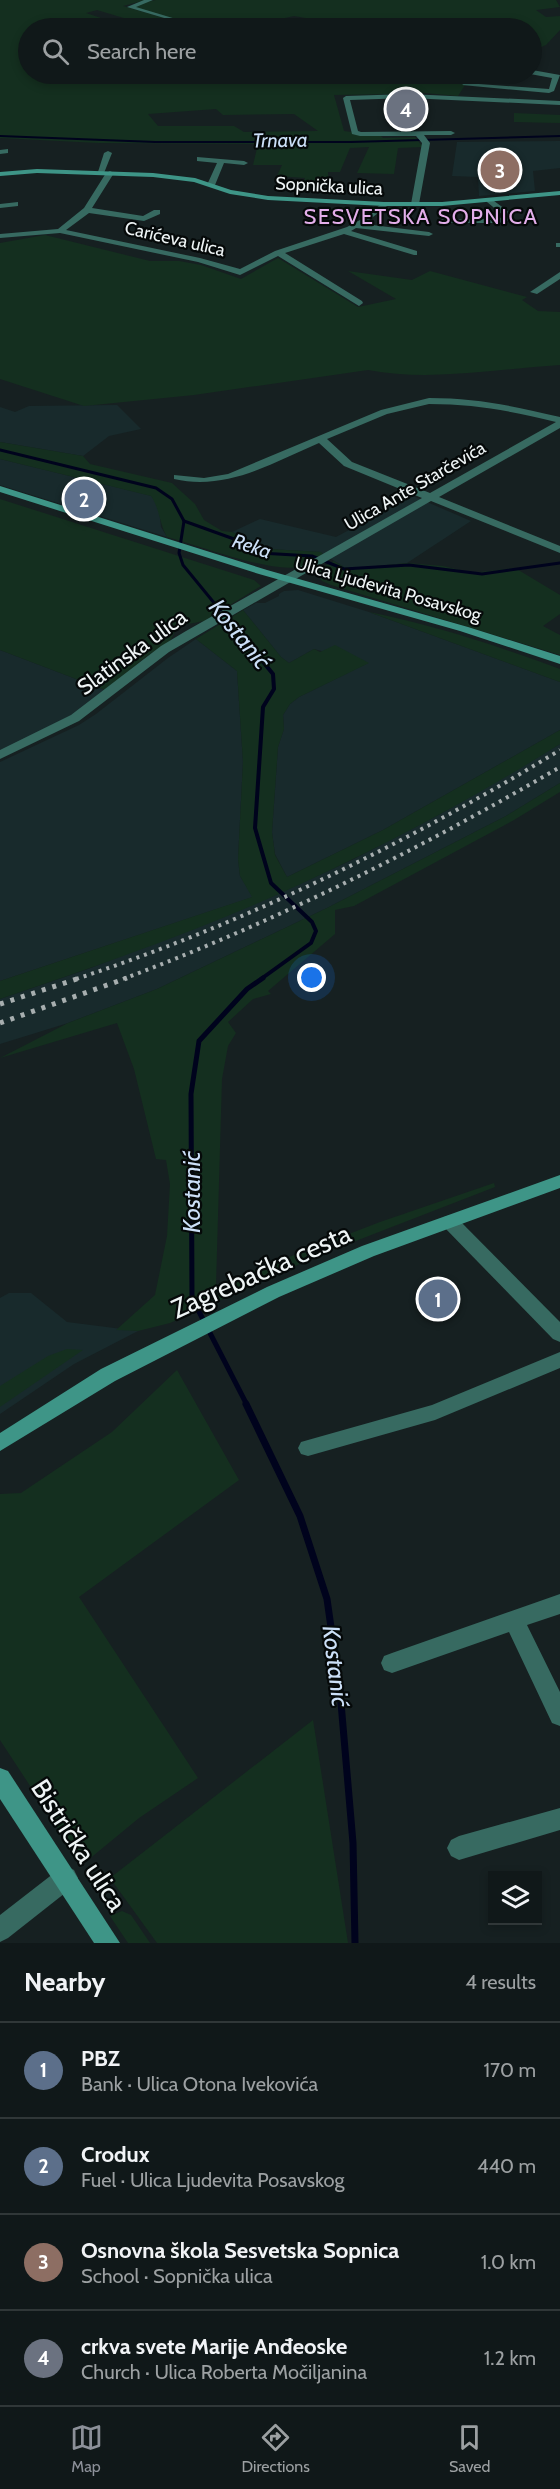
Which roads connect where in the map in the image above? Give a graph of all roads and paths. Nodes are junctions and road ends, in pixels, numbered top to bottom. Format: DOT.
graph roads {
  1 [pos="150,0"];
  2 [pos="168,18"];
  3 [pos="560,68"];
  4 [pos="542,73"];
  5 [pos="546,74"];
  6 [pos="558,76"];
  7 [pos="465,85"];
  8 [pos="560,103"];
  9 [pos="451,133"];
  10 [pos="422,138"];
  11 [pos="108,153"];
  12 [pos="200,159"];
  13 [pos="221,161"];
  14 [pos="244,163"];
  15 [pos="100,173"];
  16 [pos="110,173"];
  17 [pos="0,174"];
  18 [pos="211,185"];
  19 [pos="560,193"];
  20 [pos="490,200"];
  21 [pos="15,204"];
  22 [pos="384,204"];
  23 [pos="415,204"];
  24 [pos="0,206"];
  25 [pos="87,210"];
  26 [pos="157,212"];
  27 [pos="442,222"];
  28 [pos="356,226"];
  29 [pos="60,231"];
  30 [pos="344,231"];
  31 [pos="429,234"];
  32 [pos="0,236"];
  33 [pos="278,253"];
  34 [pos="414,253"];
  35 [pos="560,275"];
  36 [pos="534,292"];
  37 [pos="358,303"];
  38 [pos="560,422"];
  39 [pos="320,438"];
  40 [pos="178,477"];
  41 [pos="0,489"];
  42 [pos="430,498"];
  43 [pos="560,550"];
  44 [pos="287,579"];
  45 [pos="560,660"];
  46 [pos="0,755"];
  47 [pos="560,1180"];
  48 [pos="450,1222"];
  49 [pos="560,1334"];
  50 [pos="560,1360"];
  51 [pos="0,1443"];
  52 [pos="308,1448"];
  53 [pos="560,1604"];
  54 [pos="514,1620"];
  55 [pos="392,1663"];
  56 [pos="560,1714"];
  57 [pos="0,1779"];
  58 [pos="560,1819"];
  59 [pos="459,1848"];
  60 [pos="66,1878"];
  61 [pos="0,1930"];
  62 [pos="108,1943"];
  1 -- 2 [label="street"];
  3 -- 5 [label="street"];
  4 -- 5 [label="street"];
  5 -- 6 [label="street"];
  6 -- 7 [label="street"];
  8 -- 10 [label="street"];
  9 -- 10 [label="street"];
  10 -- 23 [label="street"];
  11 -- 15 [label="street"];
  12 -- 13 [label="street"];
  13 -- 14 [label="street"];
  13 -- 18 [label="street"];
  15 -- 16 [label="main road, Sopnička ulica"];
  15 -- 17 [label="main road, Sopnička ulica"];
  16 -- 18 [label="main road, Sopnička ulica"];
  16 -- 25 [label="street"];
  18 -- 22 [label="main road, Sopnička ulica"];
  19 -- 20 [label="main road, Sopnička ulica"];
  20 -- 23 [label="main road, Sopnička ulica"];
  20 -- 27 [label="street"];
  21 -- 24 [label="street"];
  22 -- 23 [label="main road, Sopnička ulica"];
  22 -- 28 [label="street, Carićeva ulica"];
  25 -- 26 [label="street"];
  25 -- 29 [label="street"];
  28 -- 30 [label="street, Carićeva ulica"];
  28 -- 31 [label="street, Carićeva ulica"];
  29 -- 32 [label="street, Carićeva ulica"];
  29 -- 33 [label="street, Carićeva ulica"];
  30 -- 33 [label="street, Carićeva ulica"];
  30 -- 34 [label="street"];
  33 -- 37 [label="street"];
  35 -- 36 [label="street"];
  38 -- 39 [label="street"];
  38 -- 42 [label="street, Ulica Ante Starčevića"];
  39 -- 40 [label="street"];
  39 -- 42 [label="street"];
  41 -- 44 [label="main road, Ulica Ljudevita Posavskog"];
  42 -- 43 [label="street"];
  42 -- 44 [label="street, Ulica Ante Starčevića"];
  44 -- 45 [label="main road, Ulica Ljudevita Posavskog"];
  44 -- 46 [label="street, Slatinska ulica"];
  47 -- 48 [label="main road, Zagrebačka cesta"];
  48 -- 49 [label="street"];
  48 -- 51 [label="main road, Zagrebačka cesta"];
  50 -- 52 [label="street"];
  53 -- 54 [label="street"];
  54 -- 55 [label="street"];
  54 -- 56 [label="street"];
  57 -- 60 [label="main road, Bistrička ulica"];
  58 -- 59 [label="street"];
  60 -- 61 [label="street"];
  60 -- 62 [label="main road, Bistrička ulica"];
}
